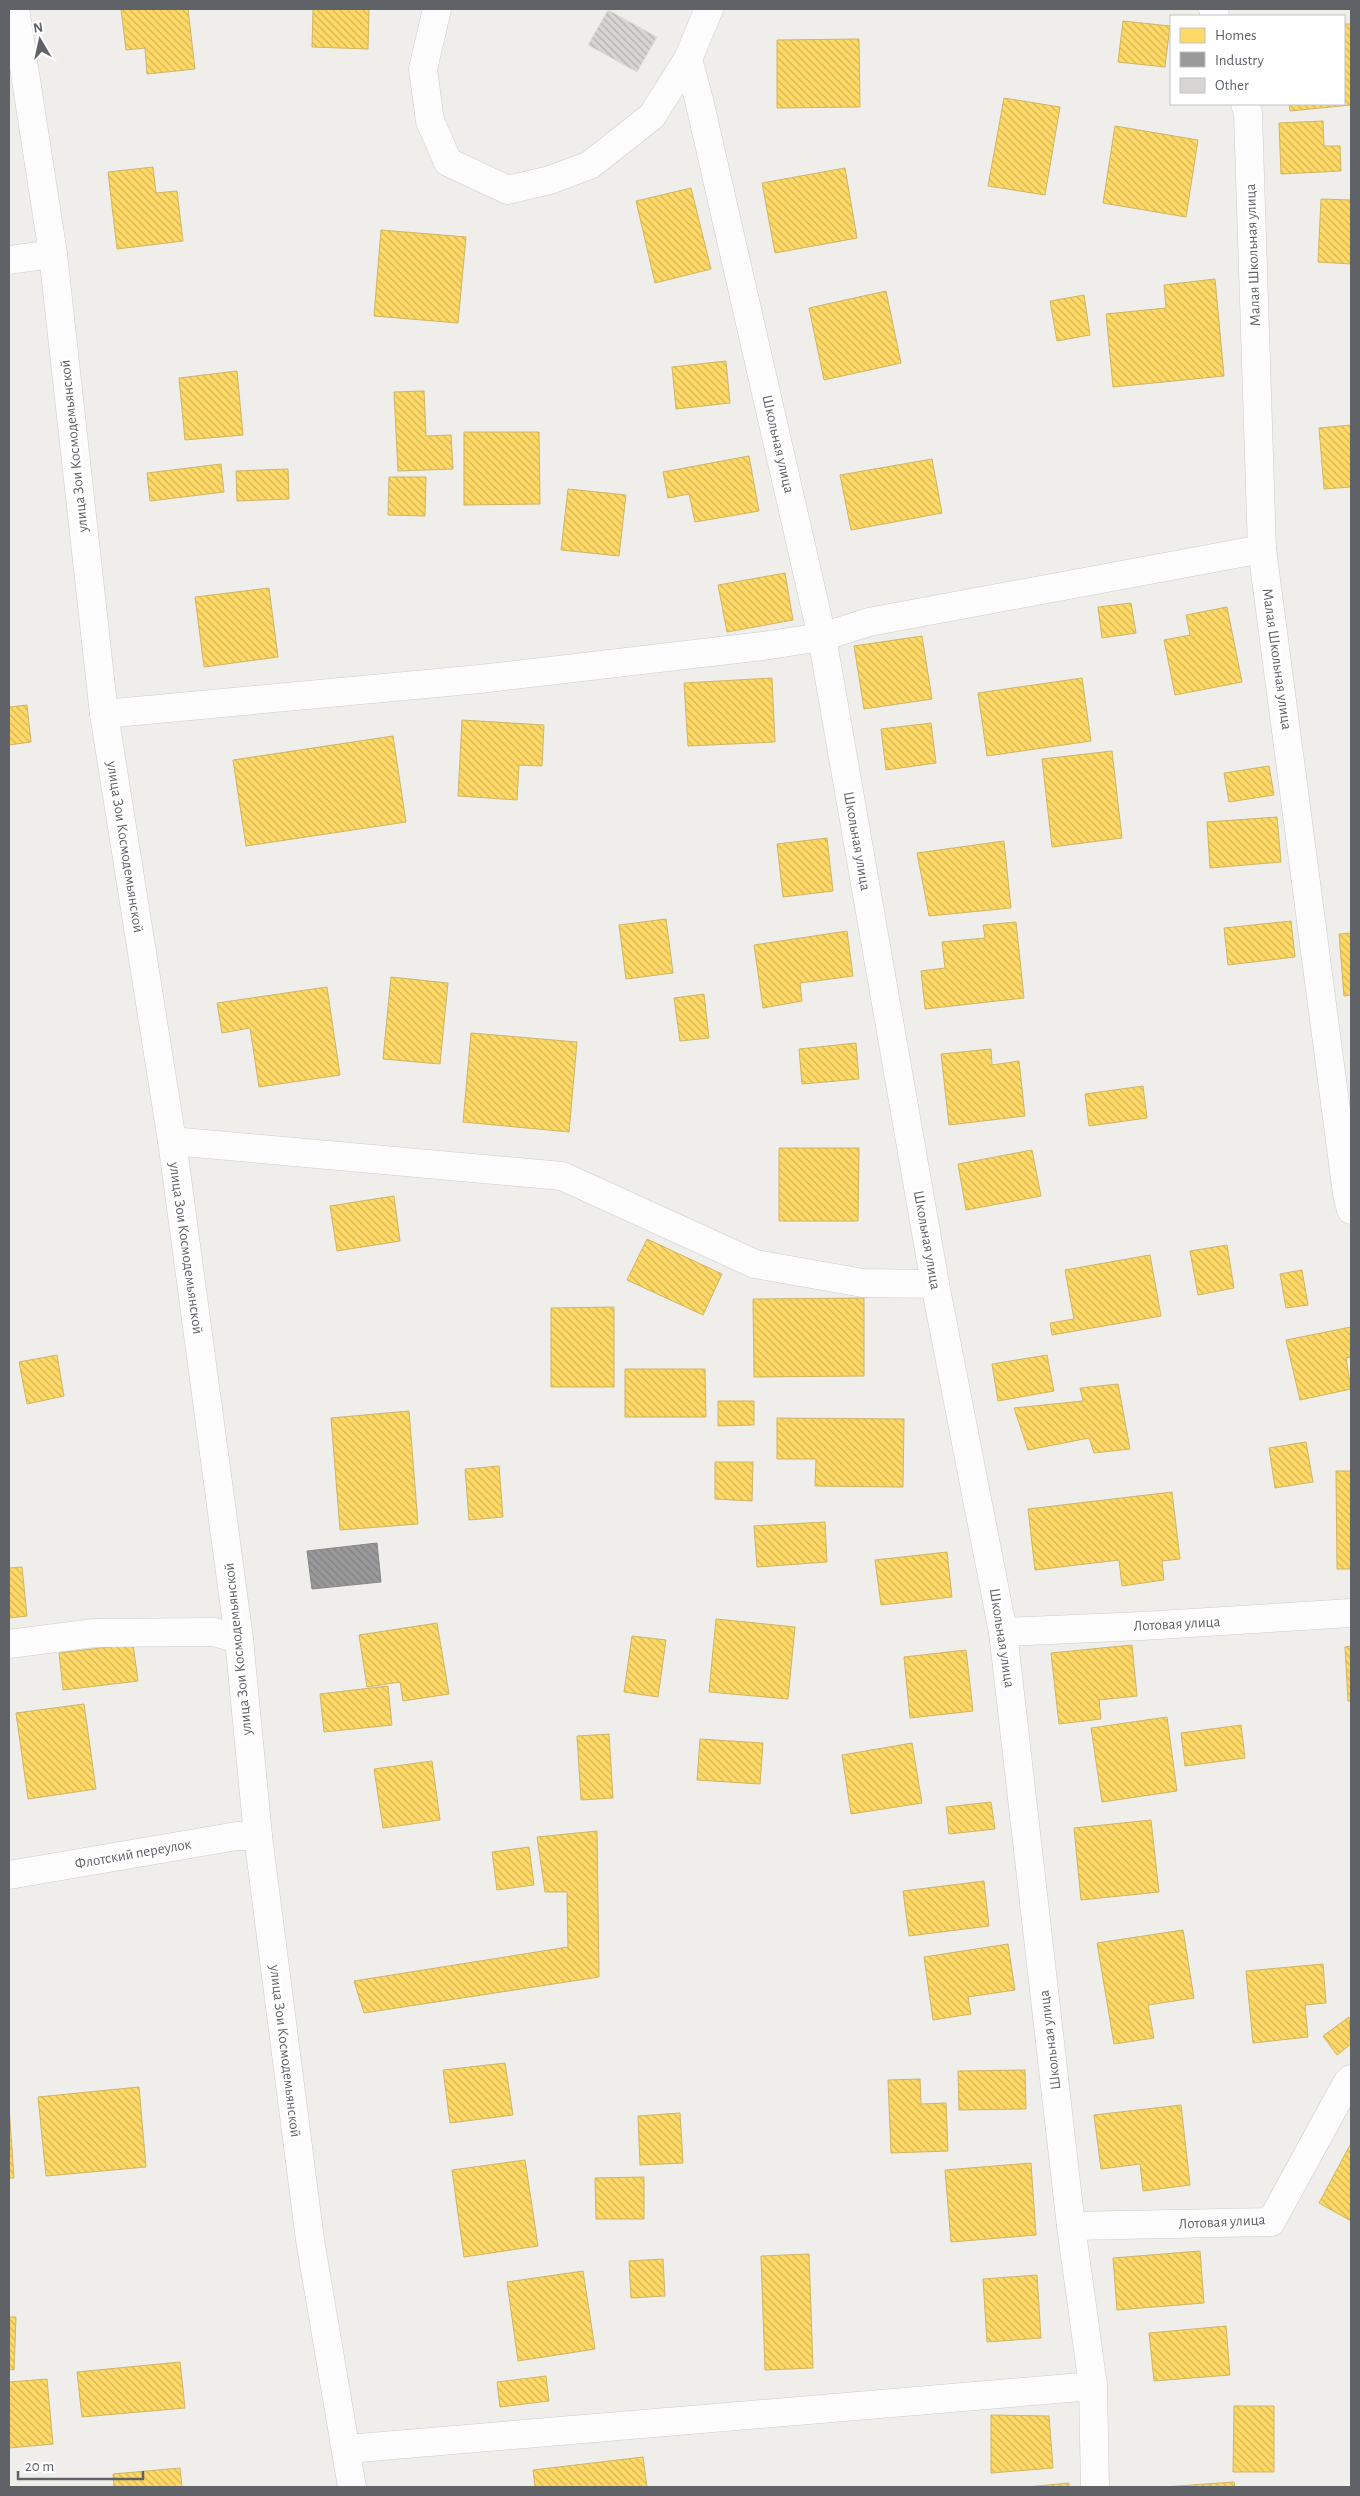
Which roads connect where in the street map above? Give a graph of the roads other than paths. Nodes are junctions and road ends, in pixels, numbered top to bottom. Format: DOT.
graph roads {
  1 [pos="15,9"];
  2 [pos="437,9"];
  3 [pos="709,9"];
  4 [pos="688,59"];
  5 [pos="1245,105"];
  6 [pos="53,254"];
  7 [pos="9,260"];
  8 [pos="1262,549"];
  9 [pos="822,637"];
  10 [pos="104,714"];
  11 [pos="172,1141"];
  12 [pos="1351,1210"];
  13 [pos="934,1284"];
  14 [pos="1351,1613"];
  15 [pos="1003,1632"];
  16 [pos="239,1639"];
  17 [pos="9,1644"];
  18 [pos="258,1836"];
  19 [pos="9,1876"];
  20 [pos="1351,2080"];
  21 [pos="1071,2226"];
  22 [pos="1093,2386"];
  23 [pos="347,2449"];
  24 [pos="352,2487"];
  25 [pos="1095,2487"];
  1 -- 6 [label="street, улица Зои Космодемьянской"];
  2 -- 4 [label="street"];
  3 -- 4 [label="street"];
  4 -- 9 [label="street, Школьная улица"];
  5 -- 8 [label="street, Малая Школьная улица"];
  6 -- 7 [label="street"];
  6 -- 10 [label="street, улица Зои Космодемьянской"];
  8 -- 9 [label="street"];
  8 -- 12 [label="street, Малая Школьная улица"];
  9 -- 10 [label="street"];
  9 -- 13 [label="street, Школьная улица"];
  10 -- 11 [label="street, улица Зои Космодемьянской"];
  11 -- 13 [label="street"];
  11 -- 16 [label="street, улица Зои Космодемьянской"];
  13 -- 15 [label="street, Школьная улица"];
  14 -- 15 [label="street, Лотовая улица"];
  15 -- 21 [label="street, Школьная улица"];
  16 -- 17 [label="street"];
  16 -- 18 [label="street, улица Зои Космодемьянской"];
  18 -- 19 [label="street, Флотский переулок"];
  18 -- 23 [label="street, улица Зои Космодемьянской"];
  20 -- 21 [label="street, Лотовая улица"];
  21 -- 22 [label="street, Школьная улица"];
  22 -- 23 [label="street"];
  22 -- 25 [label="street, Школьная улица"];
  23 -- 24 [label="street, улица Зои Космодемьянской"];
}
